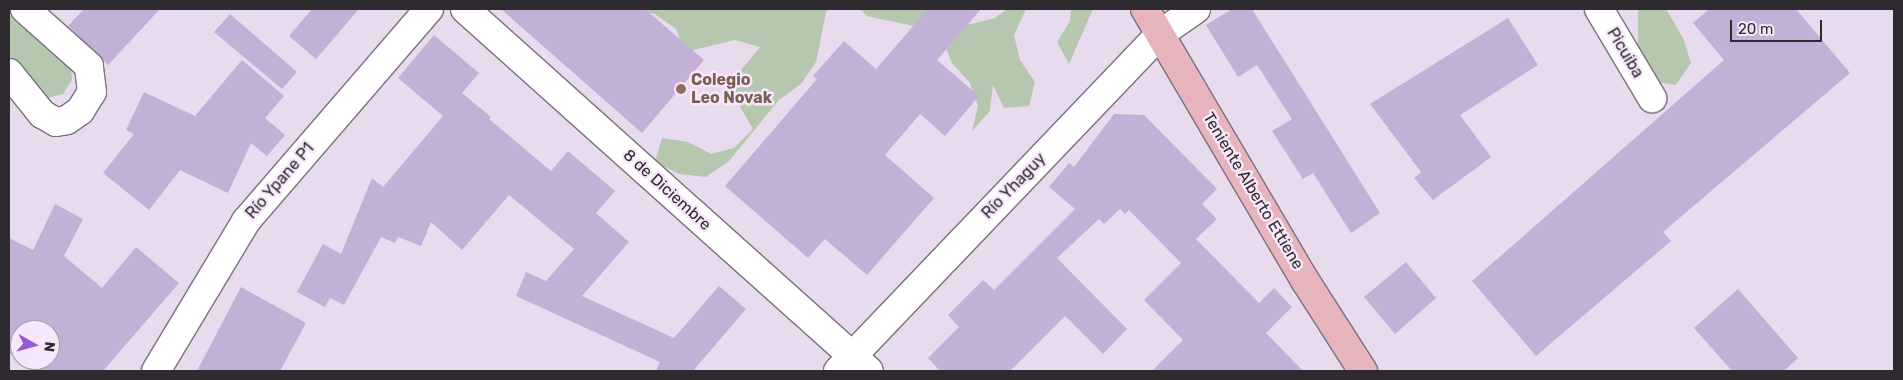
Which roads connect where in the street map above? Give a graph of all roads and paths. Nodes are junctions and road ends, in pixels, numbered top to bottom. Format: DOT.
graph roads {
  1 [pos="25,9"];
  2 [pos="429,9"];
  3 [pos="465,9"];
  4 [pos="1145,9"];
  5 [pos="1196,9"];
  6 [pos="1599,9"];
  7 [pos="1160,34"];
  8 [pos="9,73"];
  9 [pos="1652,98"];
  10 [pos="853,366"];
  11 [pos="156,371"];
  12 [pos="1363,371"];
  1 -- 8 [label="street"];
  2 -- 11 [label="street, Río Ypane P1"];
  3 -- 10 [label="street, 8 de Diciembre"];
  4 -- 7 [label="main road, Teniente Alberto Ettiene"];
  5 -- 7 [label="street, Río Yhaguy"];
  6 -- 9 [label="street, Picuiba"];
  7 -- 10 [label="street, Río Yhaguy"];
  7 -- 12 [label="main road, Teniente Alberto Ettiene"];
}
